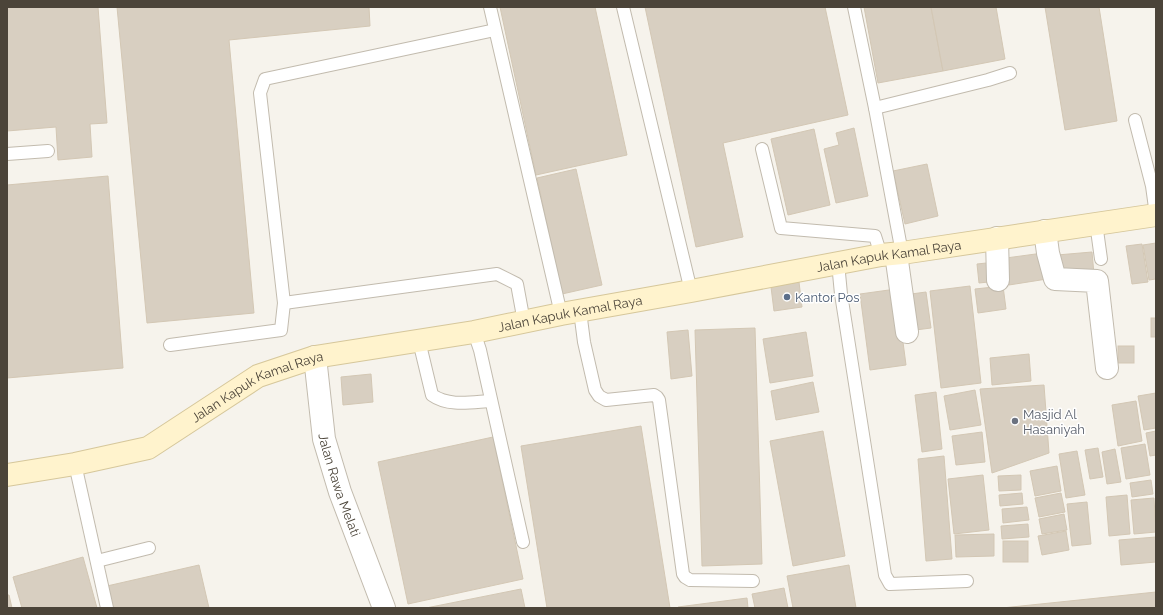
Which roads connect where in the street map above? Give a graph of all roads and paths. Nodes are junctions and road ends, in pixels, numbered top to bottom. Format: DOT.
graph roads {
  1 [pos="490,7"];
  2 [pos="623,7"];
  3 [pos="854,7"];
  4 [pos="495,30"];
  5 [pos="1010,73"];
  6 [pos="875,108"];
  7 [pos="1135,120"];
  8 [pos="762,149"];
  9 [pos="48,151"];
  10 [pos="7,154"];
  11 [pos="1156,215"];
  12 [pos="1096,224"];
  13 [pos="1045,231"];
  14 [pos="997,238"];
  15 [pos="893,254"];
  16 [pos="1101,259"];
  17 [pos="838,262"];
  18 [pos="998,280"];
  19 [pos="691,291"];
  20 [pos="284,303"];
  21 [pos="571,312"];
  22 [pos="524,322"];
  23 [pos="474,332"];
  24 [pos="907,332"];
  25 [pos="419,341"];
  26 [pos="170,345"];
  27 [pos="315,357"];
  28 [pos="1107,368"];
  29 [pos="491,401"];
  30 [pos="75,464"];
  31 [pos="7,475"];
  32 [pos="523,542"];
  33 [pos="149,548"];
  34 [pos="96,561"];
  35 [pos="967,580"];
  36 [pos="753,581"];
  37 [pos="107,608"];
  38 [pos="384,608"];
  1 -- 4 [label="lane"];
  2 -- 19 [label="lane"];
  3 -- 6 [label="lane"];
  4 -- 20 [label="lane"];
  4 -- 21 [label="lane"];
  5 -- 6 [label="lane"];
  6 -- 15 [label="lane"];
  7 -- 11 [label="lane"];
  8 -- 15 [label="lane"];
  9 -- 10 [label="lane"];
  11 -- 12 [label="main road, Jalan Kapuk Kamal Raya"];
  12 -- 13 [label="main road, Jalan Kapuk Kamal Raya"];
  12 -- 16 [label="lane"];
  13 -- 14 [label="main road, Jalan Kapuk Kamal Raya"];
  13 -- 28 [label="street"];
  14 -- 15 [label="main road, Jalan Kapuk Kamal Raya"];
  14 -- 18 [label="street"];
  15 -- 17 [label="main road, Jalan Kapuk Kamal Raya"];
  15 -- 24 [label="street"];
  17 -- 19 [label="main road, Jalan Kapuk Kamal Raya"];
  17 -- 35 [label="lane"];
  19 -- 21 [label="main road, Jalan Kapuk Kamal Raya"];
  20 -- 22 [label="lane"];
  20 -- 26 [label="lane"];
  21 -- 22 [label="main road, Jalan Kapuk Kamal Raya"];
  21 -- 36 [label="lane"];
  22 -- 23 [label="main road, Jalan Kapuk Kamal Raya"];
  23 -- 25 [label="main road, Jalan Kapuk Kamal Raya"];
  23 -- 29 [label="lane"];
  25 -- 27 [label="main road, Jalan Kapuk Kamal Raya"];
  25 -- 29 [label="lane"];
  27 -- 30 [label="main road, Jalan Kapuk Kamal Raya"];
  27 -- 38 [label="street, Jalan Rawa Melati"];
  29 -- 32 [label="lane"];
  30 -- 31 [label="main road, Jalan Kapuk Kamal Raya"];
  30 -- 34 [label="lane"];
  33 -- 34 [label="lane"];
  34 -- 37 [label="lane"];
}
